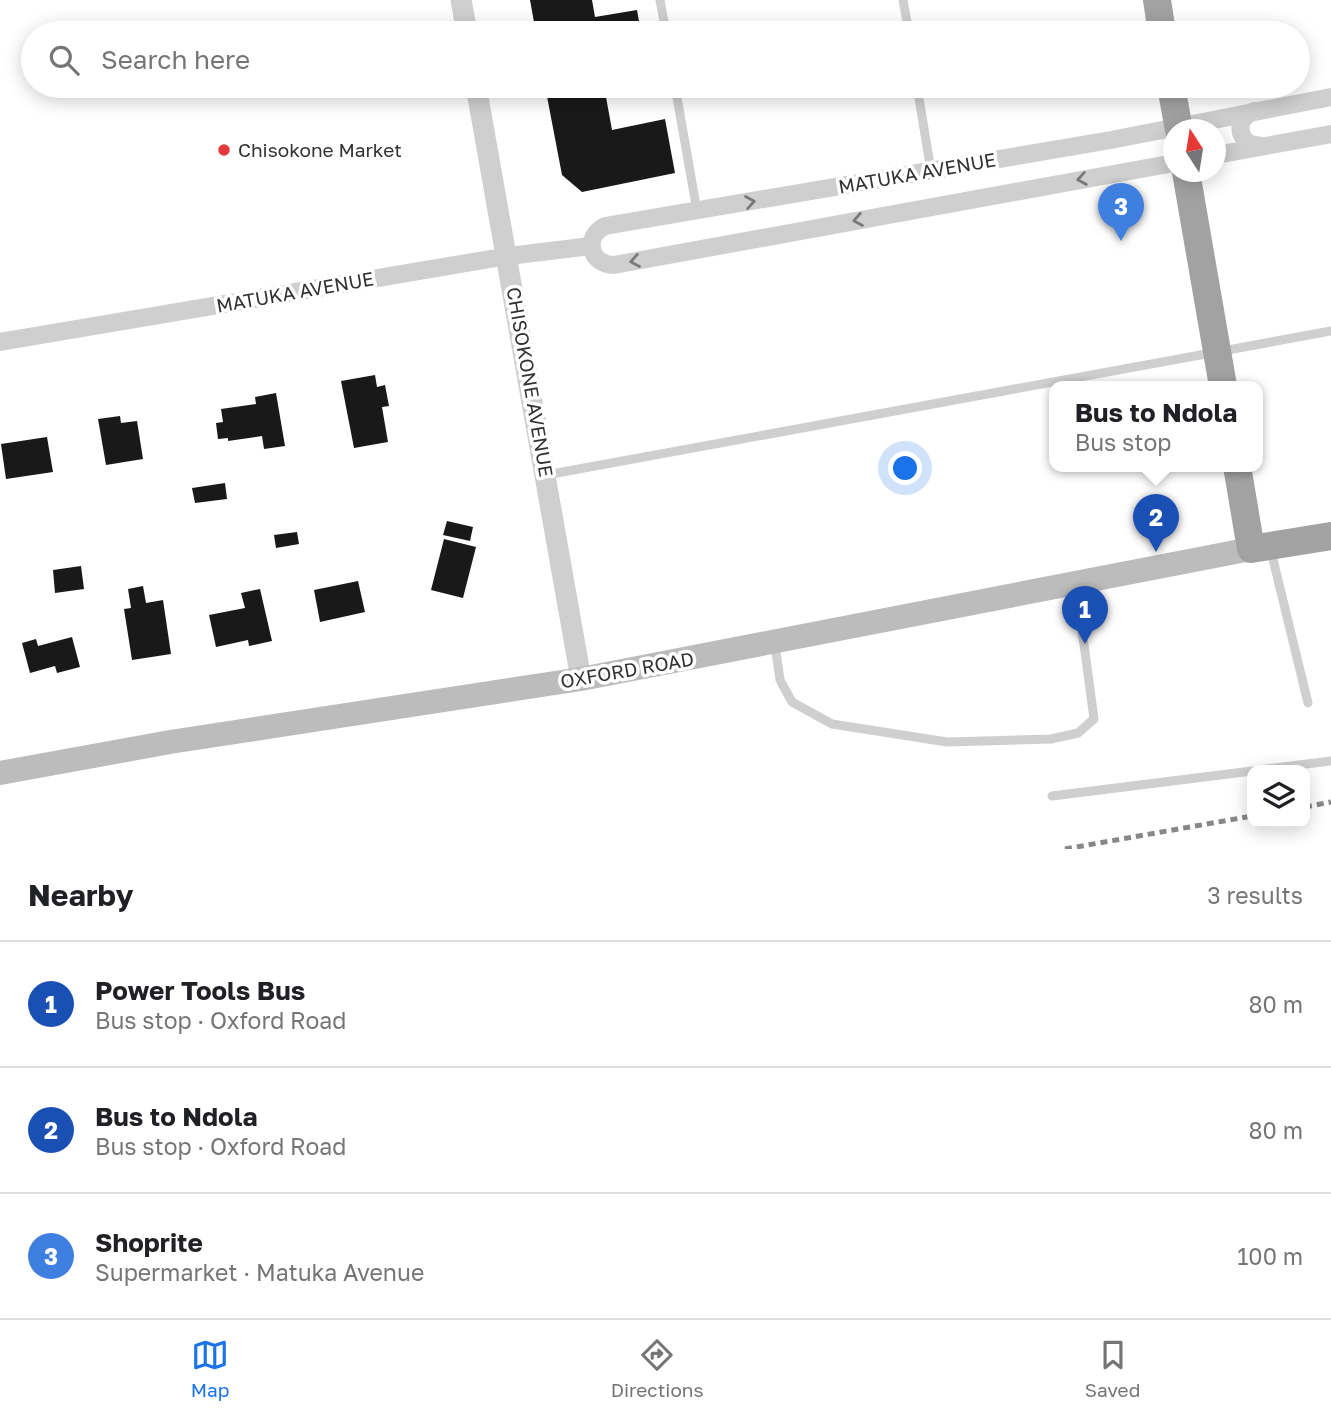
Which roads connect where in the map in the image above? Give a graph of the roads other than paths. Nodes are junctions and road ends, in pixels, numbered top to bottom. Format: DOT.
graph roads {
  1 [pos="461,0"];
  2 [pos="660,0"];
  3 [pos="904,0"];
  4 [pos="1157,0"];
  5 [pos="465,21"];
  6 [pos="664,21"];
  7 [pos="907,21"];
  8 [pos="1160,21"];
  9 [pos="1331,97"];
  10 [pos="478,98"];
  11 [pos="677,98"];
  12 [pos="920,98"];
  13 [pos="1173,98"];
  14 [pos="1254,111"];
  15 [pos="1177,119"];
  16 [pos="1219,119"];
  17 [pos="1163,131"];
  18 [pos="1331,134"];
  19 [pos="1261,146"];
  20 [pos="1226,153"];
  21 [pos="1163,165"];
  22 [pos="931,171"];
  23 [pos="1188,182"];
  24 [pos="697,211"];
  25 [pos="591,246"];
  26 [pos="508,256"];
  27 [pos="1331,331"];
  28 [pos="0,342"];
  29 [pos="1217,352"];
  30 [pos="1059,381"];
  31 [pos="1222,381"];
  32 [pos="1049,383"];
  33 [pos="1239,472"];
  34 [pos="546,475"];
  35 [pos="1331,536"];
  36 [pos="1261,547"];
  37 [pos="1076,583"];
  38 [pos="775,643"];
  39 [pos="581,679"];
  40 [pos="1308,703"];
  41 [pos="1331,761"];
  42 [pos="1299,765"];
  43 [pos="1247,772"];
  44 [pos="0,773"];
  45 [pos="1052,796"];
  1 -- 5 [label="street"];
  2 -- 6 [label="lane"];
  3 -- 7 [label="lane"];
  4 -- 8 [label="highway"];
  9 -- 14 [label="street, MATUKA AVENUE"];
  10 -- 26 [label="street, CHISOKONE AVENUE"];
  11 -- 24 [label="lane"];
  12 -- 22 [label="lane"];
  13 -- 15 [label="highway"];
  14 -- 16 [label="street, MATUKA AVENUE"];
  14 -- 19 [label="street"];
  17 -- 22 [label="street, MATUKA AVENUE"];
  18 -- 19 [label="street"];
  19 -- 20 [label="street"];
  21 -- 25 [label="street, MATUKA AVENUE, one-way"];
  24 -- 22 [label="street, MATUKA AVENUE, one-way"];
  23 -- 29 [label="highway"];
  24 -- 25 [label="street, MATUKA AVENUE"];
  25 -- 26 [label="street, MATUKA AVENUE"];
  26 -- 28 [label="street, MATUKA AVENUE"];
  26 -- 34 [label="street, CHISOKONE AVENUE"];
  27 -- 29 [label="lane"];
  29 -- 30 [label="lane"];
  29 -- 31 [label="highway"];
  32 -- 34 [label="lane"];
  33 -- 36 [label="highway"];
  34 -- 39 [label="street, CHISOKONE AVENUE"];
  35 -- 36 [label="highway, OXFORD ROAD"];
  36 -- 37 [label="main road, OXFORD ROAD"];
  36 -- 40 [label="lane"];
  37 -- 38 [label="main road, OXFORD ROAD"];
  37 -- 38 [label="lane"];
  38 -- 39 [label="main road, OXFORD ROAD"];
  39 -- 44 [label="main road, OXFORD ROAD"];
  41 -- 42 [label="lane"];
  43 -- 45 [label="lane"];
}
